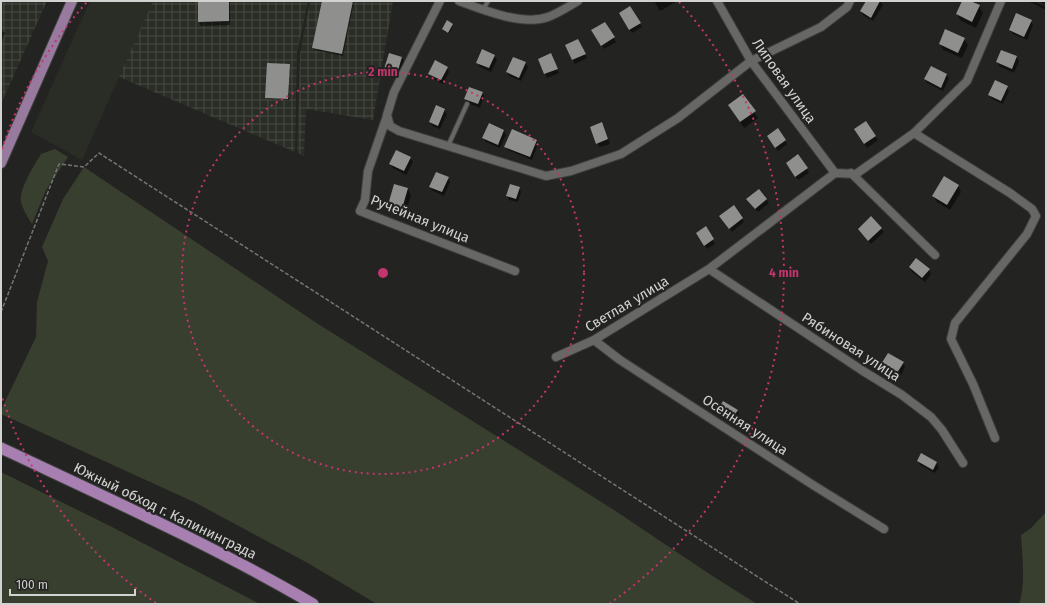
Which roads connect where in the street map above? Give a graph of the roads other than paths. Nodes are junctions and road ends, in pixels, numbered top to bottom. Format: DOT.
graph roads {
  1 [pos="72,1"];
  2 [pos="440,1"];
  3 [pos="459,1"];
  4 [pos="488,1"];
  5 [pos="578,1"];
  6 [pos="717,1"];
  7 [pos="850,1"];
  8 [pos="1000,1"];
  9 [pos="483,10"];
  10 [pos="751,61"];
  11 [pos="467,104"];
  12 [pos="387,115"];
  13 [pos="914,133"];
  14 [pos="448,146"];
  15 [pos="1,163"];
  16 [pos="835,173"];
  17 [pos="851,173"];
  18 [pos="936,256"];
  19 [pos="709,270"];
  20 [pos="515,271"];
  21 [pos="594,340"];
  22 [pos="556,357"];
  23 [pos="995,438"];
  24 [pos="1,448"];
  25 [pos="963,464"];
  26 [pos="884,529"];
  27 [pos="313,604"];
  1 -- 15 [label="main road"];
  2 -- 12 [label="street"];
  3 -- 9 [label="street"];
  4 -- 9 [label="lane"];
  5 -- 9 [label="street"];
  6 -- 10 [label="street, Липовая улица"];
  7 -- 10 [label="street"];
  8 -- 13 [label="street"];
  10 -- 14 [label="street"];
  10 -- 16 [label="street, Липовая улица"];
  11 -- 14 [label="lane"];
  12 -- 14 [label="street"];
  12 -- 20 [label="street, Ручейная улица"];
  13 -- 17 [label="street"];
  13 -- 23 [label="street"];
  16 -- 17 [label="street"];
  16 -- 19 [label="street, Светлая улица"];
  17 -- 18 [label="street"];
  19 -- 21 [label="street, Светлая улица"];
  19 -- 25 [label="street, Рябиновая улица"];
  21 -- 22 [label="street, Светлая улица"];
  21 -- 26 [label="street, Осенняя улица"];
  24 -- 27 [label="highway, Южный обход г. Калининграда"];
}
